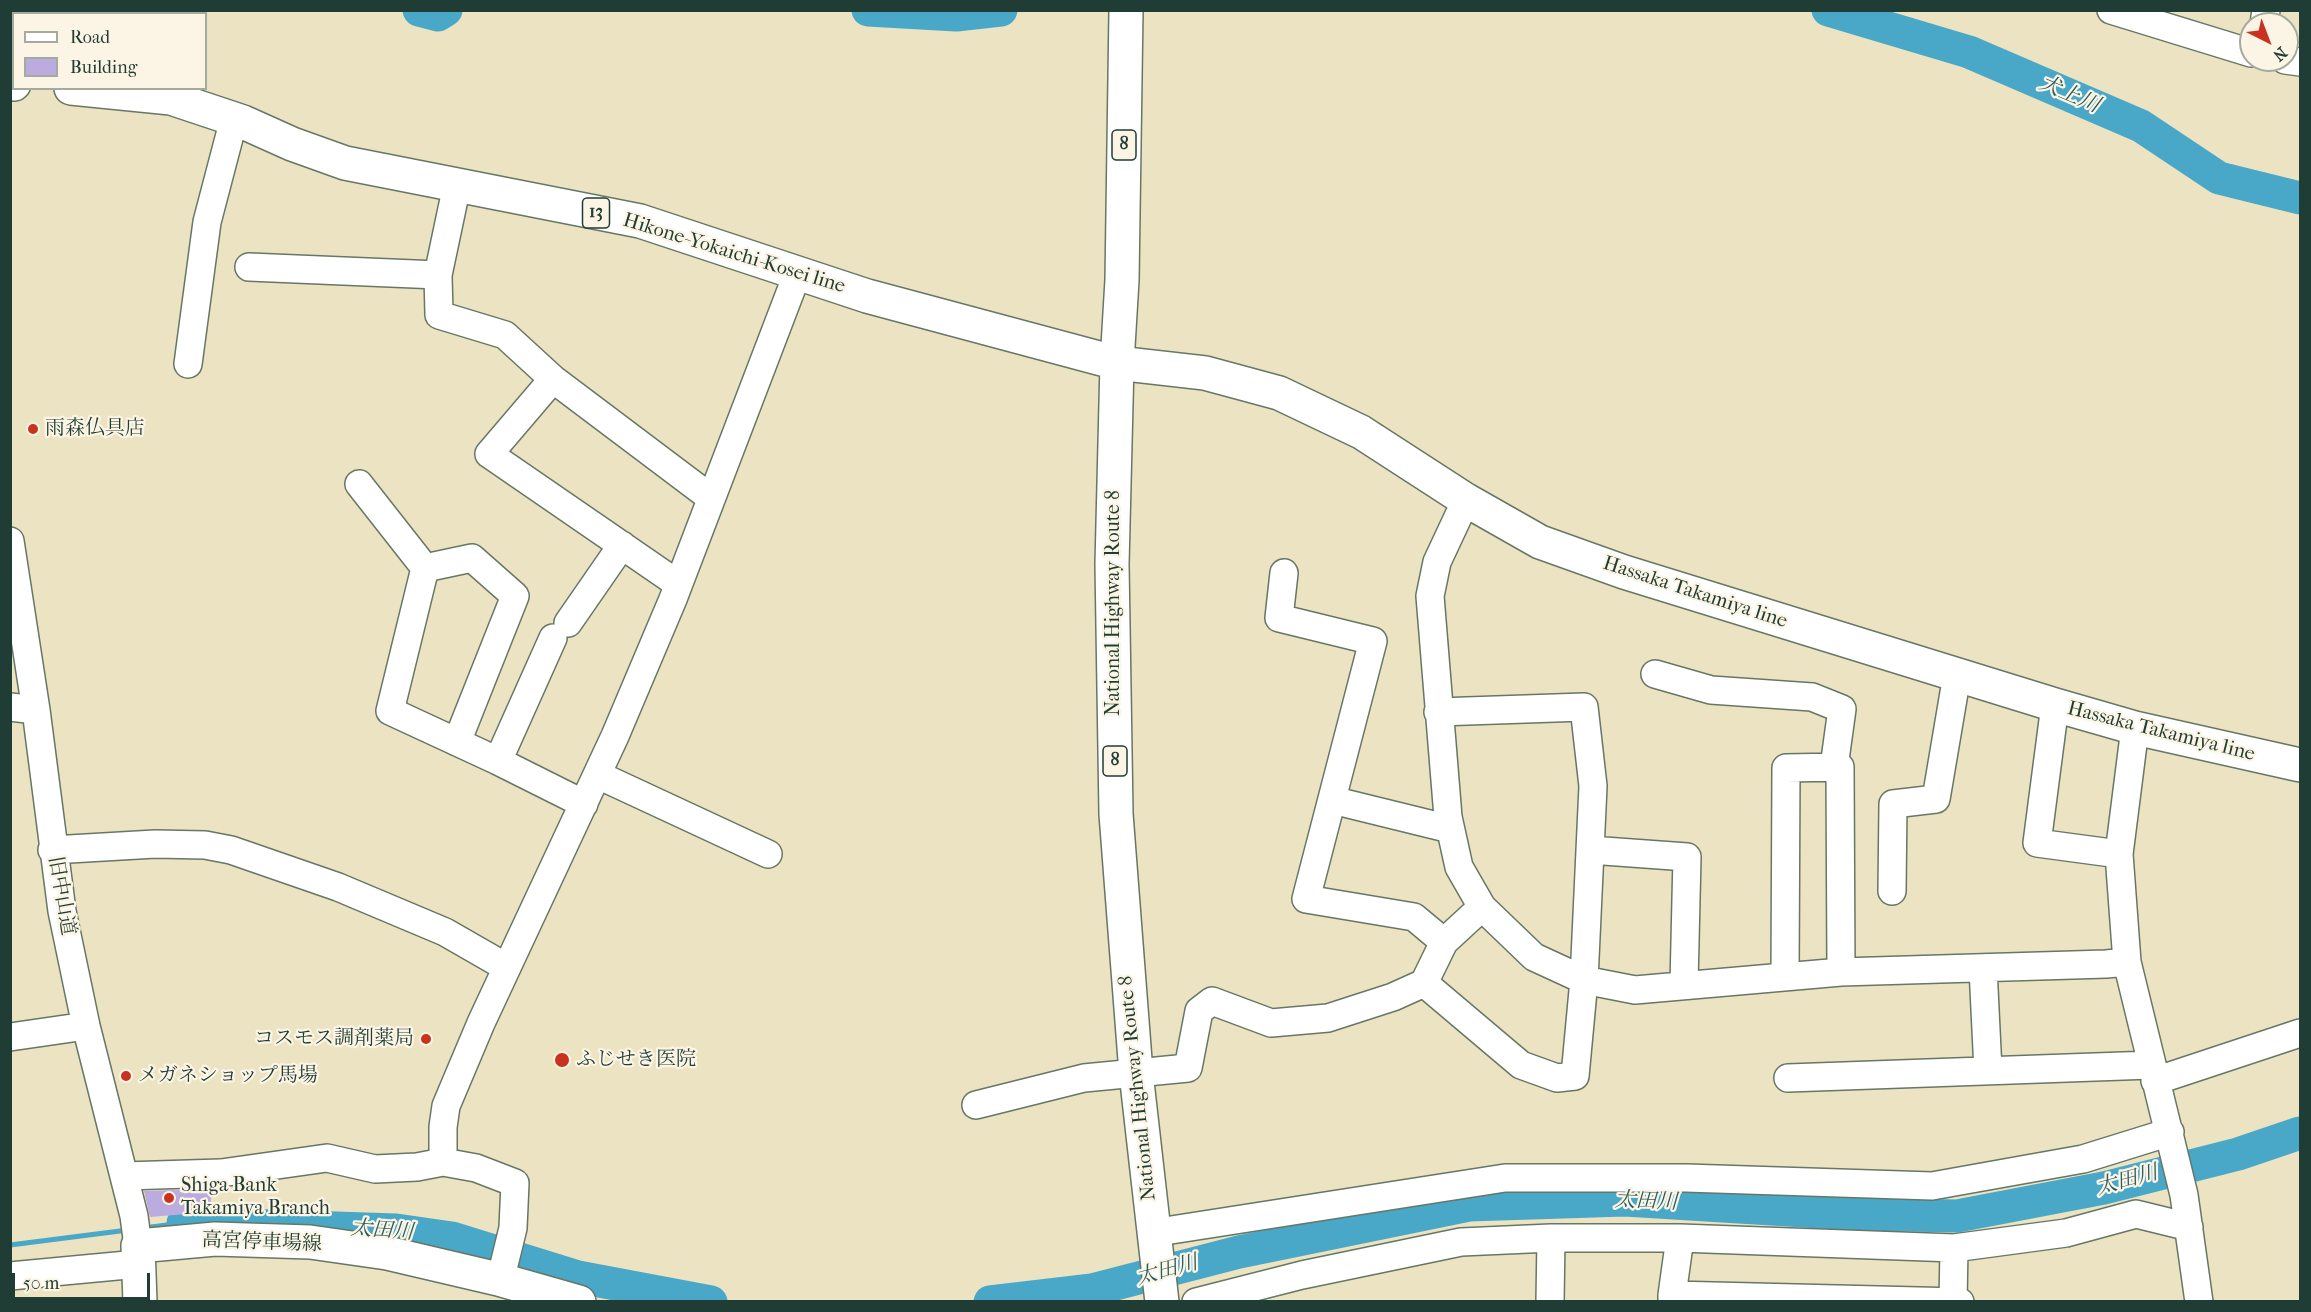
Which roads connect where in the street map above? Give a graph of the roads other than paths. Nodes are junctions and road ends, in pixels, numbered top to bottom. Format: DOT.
graph roads {
  1 [pos="1126,10"];
  2 [pos="2111,10"];
  3 [pos="2239,48"];
  4 [pos="91,90"];
  5 [pos="234,119"];
  6 [pos="457,185"];
  7 [pos="249,267"];
  8 [pos="798,272"];
  9 [pos="438,275"];
  10 [pos="1117,363"];
  11 [pos="188,364"];
  12 [pos="553,380"];
  13 [pos="359,484"];
  14 [pos="711,498"];
  15 [pos="1466,500"];
  16 [pos="10,541"];
  17 [pos="622,545"];
  18 [pos="426,568"];
  19 [pos="1284,573"];
  20 [pos="678,584"];
  21 [pos="1656,674"];
  22 [pos="1957,675"];
  23 [pos="2055,705"];
  24 [pos="23,709"];
  25 [pos="1438,712"];
  26 [pos="2135,728"];
  27 [pos="457,742"];
  28 [pos="498,761"];
  29 [pos="2301,765"];
  30 [pos="1834,768"];
  31 [pos="598,775"];
  32 [pos="1332,800"];
  33 [pos="585,804"];
  34 [pos="1450,829"];
  35 [pos="52,850"];
  36 [pos="1590,850"];
  37 [pos="768,854"];
  38 [pos="2119,854"];
  39 [pos="1892,891"];
  40 [pos="1482,907"];
  41 [pos="1444,942"];
  42 [pos="2127,962"];
  43 [pos="507,967"];
  44 [pos="1983,968"];
  45 [pos="1840,972"];
  46 [pos="1785,976"];
  47 [pos="1584,980"];
  48 [pos="1424,983"];
  49 [pos="1684,984"];
  50 [pos="86,1026"];
  51 [pos="2301,1033"];
  52 [pos="10,1037"];
  53 [pos="1988,1071"];
  54 [pos="1136,1073"];
  55 [pos="2153,1073"];
  56 [pos="1788,1078"];
  57 [pos="976,1105"];
  58 [pos="2171,1136"];
  59 [pos="443,1162"];
  60 [pos="124,1176"];
  61 [pos="2189,1227"];
  62 [pos="1153,1237"];
  63 [pos="1551,1238"];
  64 [pos="1680,1238"];
  65 [pos="137,1240"];
  66 [pos="1954,1248"];
  67 [pos="10,1276"];
  68 [pos="506,1284"];
  69 [pos="1672,1298"];
  70 [pos="1162,1299"];
  71 [pos="1953,1301"];
  72 [pos="140,1302"];
  73 [pos="579,1302"];
  74 [pos="1196,1302"];
  75 [pos="1550,1302"];
  76 [pos="1960,1302"];
  77 [pos="2199,1302"];
  1 -- 10 [label="main road, National Highway Route 8 / 8"];
  2 -- 3 [label="street"];
  4 -- 5 [label="main road, Hikone-Yokaichi-Kosei line / 13"];
  5 -- 6 [label="main road, Hikone-Yokaichi-Kosei line / 13"];
  5 -- 11 [label="street"];
  6 -- 8 [label="main road, Hikone-Yokaichi-Kosei line / 13"];
  6 -- 9 [label="street"];
  7 -- 9 [label="street"];
  8 -- 10 [label="main road, Hikone-Yokaichi-Kosei line / 13"];
  8 -- 14 [label="street"];
  9 -- 12 [label="street"];
  10 -- 15 [label="main road, Hassaka Takamiya line"];
  10 -- 54 [label="main road, National Highway Route 8 / 8"];
  12 -- 14 [label="street"];
  12 -- 17 [label="street"];
  13 -- 18 [label="street"];
  14 -- 20 [label="street"];
  15 -- 22 [label="main road, Hassaka Takamiya line"];
  15 -- 25 [label="street"];
  16 -- 24 [label="street, 旧中山道"];
  17 -- 20 [label="street"];
  17 -- 28 [label="street"];
  18 -- 27 [label="street"];
  18 -- 27 [label="street"];
  19 -- 32 [label="street"];
  20 -- 31 [label="street"];
  21 -- 30 [label="street"];
  22 -- 23 [label="main road, Hassaka Takamiya line"];
  22 -- 39 [label="street"];
  23 -- 26 [label="main road, Hassaka Takamiya line"];
  23 -- 38 [label="street"];
  24 -- 35 [label="street, 旧中山道"];
  25 -- 34 [label="street"];
  25 -- 36 [label="street"];
  26 -- 29 [label="main road, Hassaka Takamiya line"];
  26 -- 38 [label="street"];
  27 -- 28 [label="street"];
  28 -- 33 [label="street"];
  30 -- 45 [label="street"];
  30 -- 46 [label="street"];
  31 -- 33 [label="street"];
  31 -- 37 [label="street"];
  32 -- 34 [label="street"];
  32 -- 41 [label="street"];
  33 -- 43 [label="street"];
  34 -- 40 [label="street"];
  35 -- 43 [label="street"];
  35 -- 50 [label="street, 旧中山道"];
  36 -- 47 [label="street"];
  36 -- 49 [label="street"];
  38 -- 42 [label="street"];
  40 -- 41 [label="street"];
  40 -- 47 [label="street"];
  41 -- 48 [label="street"];
  42 -- 44 [label="street"];
  42 -- 55 [label="street"];
  43 -- 59 [label="street"];
  44 -- 45 [label="street"];
  44 -- 53 [label="street"];
  45 -- 46 [label="street"];
  46 -- 49 [label="street"];
  47 -- 48 [label="street"];
  47 -- 49 [label="street"];
  48 -- 54 [label="street"];
  50 -- 52 [label="street"];
  50 -- 60 [label="street, 旧中山道"];
  51 -- 55 [label="street"];
  53 -- 55 [label="street"];
  53 -- 56 [label="street"];
  54 -- 57 [label="street"];
  54 -- 62 [label="main road, National Highway Route 8 / 8"];
  55 -- 58 [label="street"];
  58 -- 61 [label="street"];
  58 -- 62 [label="street"];
  59 -- 60 [label="street"];
  59 -- 68 [label="street"];
  60 -- 65 [label="street, 旧中山道"];
  61 -- 66 [label="street"];
  61 -- 77 [label="street"];
  62 -- 70 [label="main road, National Highway Route 8 / 8"];
  63 -- 64 [label="street"];
  63 -- 74 [label="street"];
  63 -- 75 [label="street"];
  64 -- 66 [label="street"];
  64 -- 69 [label="street"];
  65 -- 67 [label="street"];
  65 -- 68 [label="main road, 高宮停車場線"];
  65 -- 72 [label="main road"];
  66 -- 71 [label="street"];
  68 -- 73 [label="main road, 高宮停車場線"];
  69 -- 71 [label="street"];
  71 -- 76 [label="street"];
}
